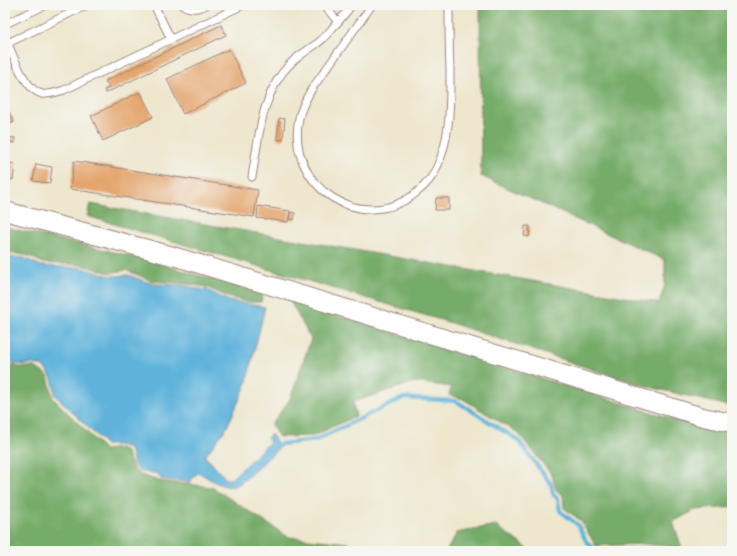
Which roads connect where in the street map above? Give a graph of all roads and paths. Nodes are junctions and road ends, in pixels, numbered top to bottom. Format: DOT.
graph roads {
  1 [pos="46,5"];
  2 [pos="87,5"];
  3 [pos="154,5"];
  4 [pos="183,5"];
  5 [pos="206,5"];
  6 [pos="243,5"];
  7 [pos="324,5"];
  8 [pos="351,5"];
  9 [pos="372,5"];
  10 [pos="449,5"];
  11 [pos="338,22"];
  12 [pos="5,24"];
  13 [pos="6,39"];
  14 [pos="170,40"];
  15 [pos="252,177"];
  16 [pos="5,211"];
  17 [pos="732,423"];
  1 -- 12 [label="lane"];
  2 -- 13 [label="lane"];
  3 -- 14 [label="lane"];
  4 -- 5 [label="lane"];
  6 -- 14 [label="lane"];
  7 -- 11 [label="lane"];
  8 -- 11 [label="lane"];
  9 -- 10 [label="lane"];
  11 -- 15 [label="lane"];
  13 -- 14 [label="lane"];
  16 -- 17 [label="street"];
}
